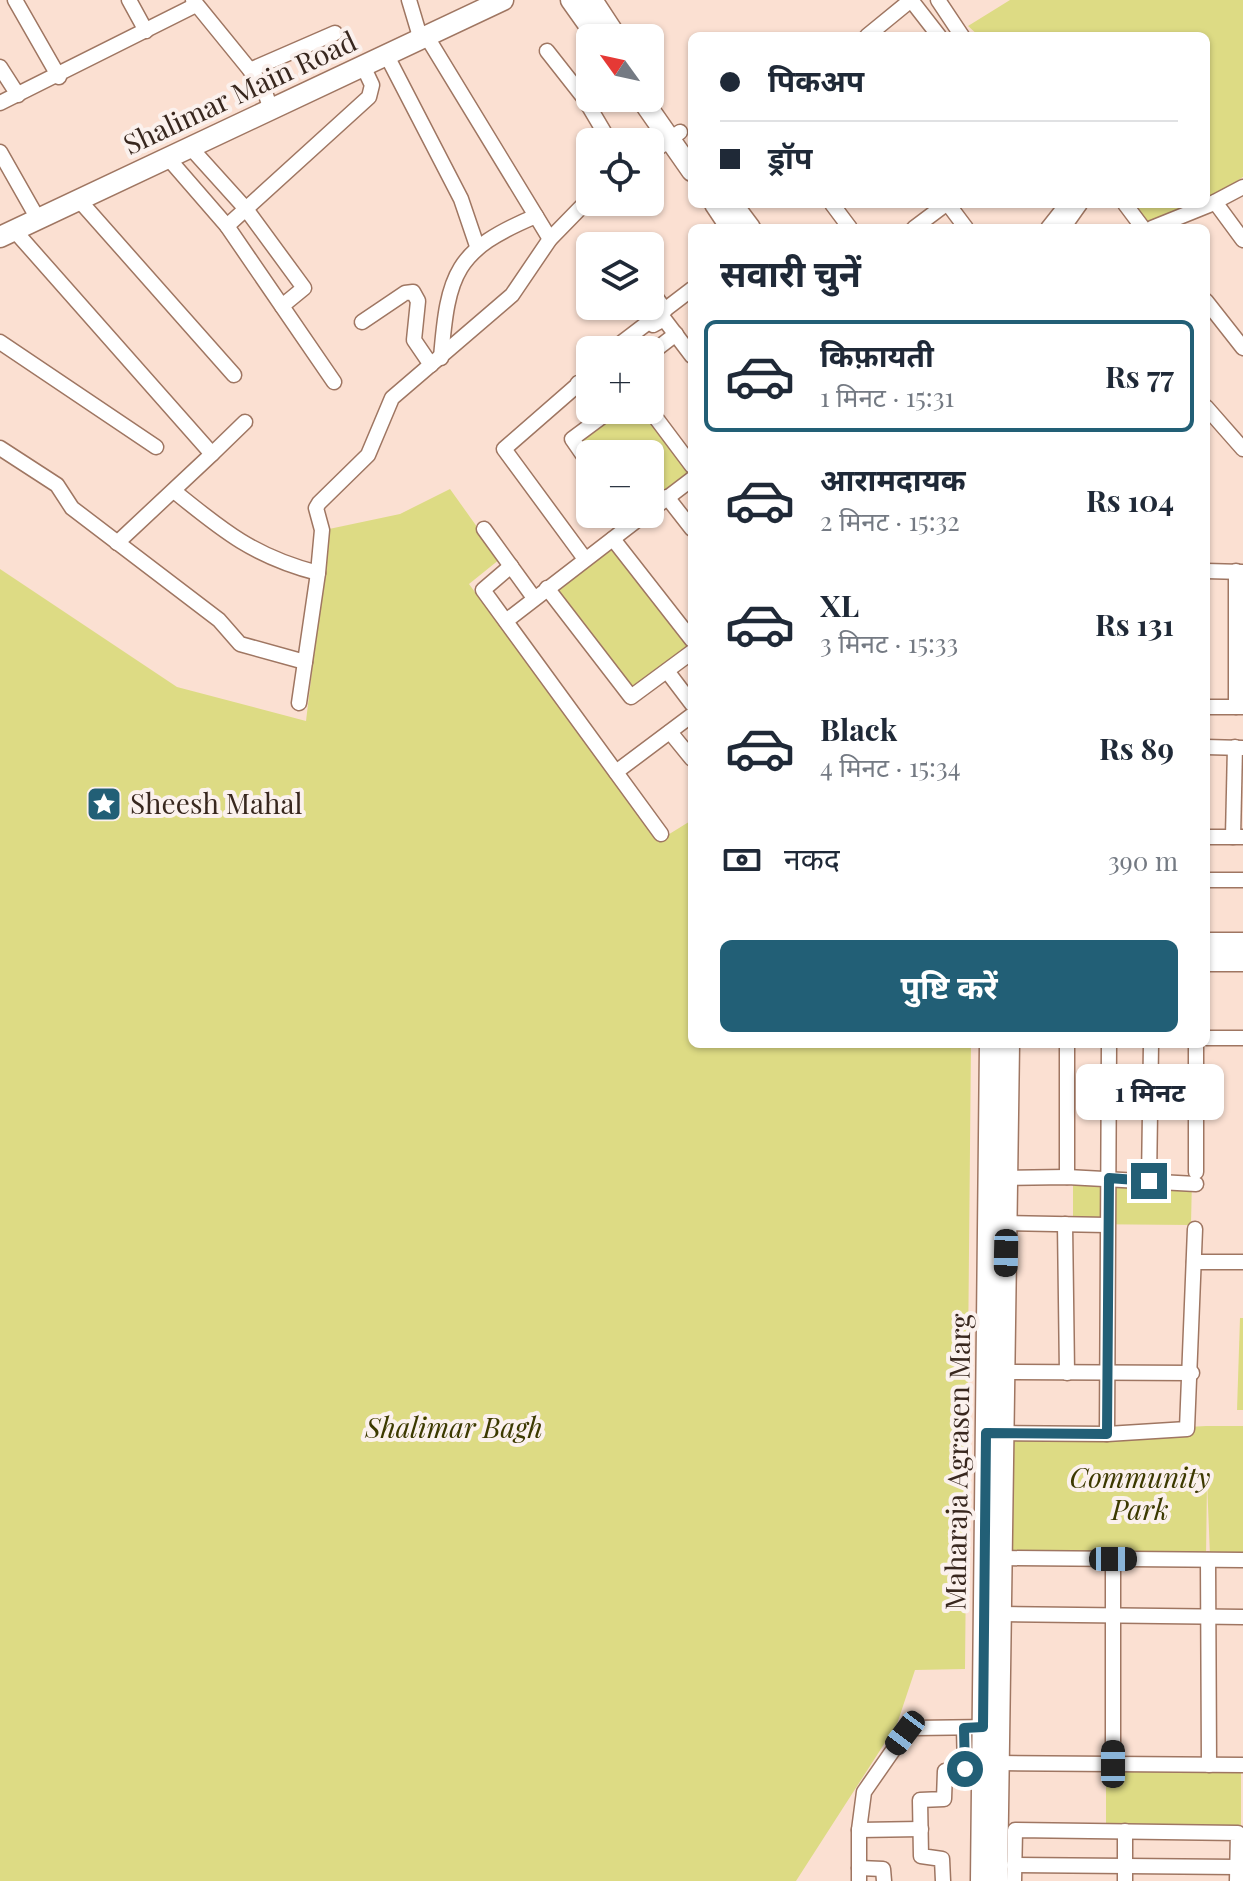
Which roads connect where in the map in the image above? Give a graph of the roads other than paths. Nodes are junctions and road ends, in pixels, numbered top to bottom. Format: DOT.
graph roads {
  1 [pos="15,0"];
  2 [pos="129,0"];
  3 [pos="409,0"];
  4 [pos="503,0"];
  5 [pos="571,0"];
  6 [pos="592,0"];
  7 [pos="911,0"];
  8 [pos="938,0"];
  9 [pos="195,2"];
  10 [pos="481,5"];
  11 [pos="588,24"];
  12 [pos="608,24"];
  13 [pos="146,31"];
  14 [pos="872,32"];
  15 [pos="936,32"];
  16 [pos="959,32"];
  17 [pos="335,33"];
  18 [pos="424,39"];
  19 [pos="547,51"];
  20 [pos="387,56"];
  21 [pos="363,66"];
  22 [pos="0,67"];
  23 [pos="250,70"];
  24 [pos="59,77"];
  25 [pos="18,95"];
  26 [pos="0,103"];
  27 [pos="271,110"];
  28 [pos="664,111"];
  29 [pos="654,112"];
  30 [pos="602,128"];
  31 [pos="681,140"];
  32 [pos="190,147"];
  33 [pos="0,152"];
  34 [pos="168,158"];
  35 [pos="688,160"];
  36 [pos="1243,187"];
  37 [pos="79,200"];
  38 [pos="1215,202"];
  39 [pos="1210,204"];
  40 [pos="942,208"];
  41 [pos="950,208"];
  42 [pos="1064,208"];
  43 [pos="1200,208"];
  44 [pos="246,209"];
  45 [pos="576,212"];
  46 [pos="536,216"];
  47 [pos="38,219"];
  48 [pos="920,224"];
  49 [pos="963,224"];
  50 [pos="1051,224"];
  51 [pos="1162,224"];
  52 [pos="227,226"];
  53 [pos="7,234"];
  54 [pos="550,239"];
  55 [pos="1243,240"];
  56 [pos="477,246"];
  57 [pos="688,292"];
  58 [pos="282,306"];
  59 [pos="1210,306"];
  60 [pos="665,310"];
  61 [pos="362,322"];
  62 [pos="676,334"];
  63 [pos="631,336"];
  64 [pos="639,336"];
  65 [pos="0,342"];
  66 [pos="664,343"];
  67 [pos="1243,348"];
  68 [pos="688,350"];
  69 [pos="436,361"];
  70 [pos="234,375"];
  71 [pos="576,378"];
  72 [pos="334,382"];
  73 [pos="576,386"];
  74 [pos="1210,412"];
  75 [pos="245,422"];
  76 [pos="590,424"];
  77 [pos="660,424"];
  78 [pos="505,432"];
  79 [pos="576,445"];
  80 [pos="156,447"];
  81 [pos="0,448"];
  82 [pos="1243,449"];
  83 [pos="212,454"];
  84 [pos="688,461"];
  85 [pos="688,482"];
  86 [pos="174,491"];
  87 [pos="667,497"];
  88 [pos="664,499"];
  89 [pos="688,524"];
  90 [pos="625,528"];
  91 [pos="484,529"];
  92 [pos="613,539"];
  93 [pos="117,543"];
  94 [pos="585,559"];
  95 [pos="511,566"];
  96 [pos="1210,571"];
  97 [pos="1240,572"];
  98 [pos="318,573"];
  99 [pos="547,588"];
  100 [pos="534,598"];
  101 [pos="506,621"];
  102 [pos="688,635"];
  103 [pos="688,655"];
  104 [pos="305,662"];
  105 [pos="667,671"];
  106 [pos="688,699"];
  107 [pos="299,703"];
  108 [pos="1210,707"];
  109 [pos="1239,707"];
  110 [pos="688,718"];
  111 [pos="670,732"];
  112 [pos="1210,747"];
  113 [pos="1239,748"];
  114 [pos="688,754"];
  115 [pos="616,772"];
  116 [pos="661,834"];
  117 [pos="1210,837"];
  118 [pos="1238,837"];
  119 [pos="1210,880"];
  120 [pos="1243,880"];
  121 [pos="1210,943"];
  122 [pos="1243,943"];
  123 [pos="1210,961"];
  124 [pos="1243,961"];
  125 [pos="1210,1038"];
  126 [pos="1243,1038"];
  127 [pos="990,1048"];
  128 [pos="1009,1048"];
  129 [pos="1067,1048"];
  130 [pos="1109,1048"];
  131 [pos="1151,1048"];
  132 [pos="1196,1048"];
  133 [pos="1067,1177"];
  134 [pos="1109,1178"];
  135 [pos="1149,1181"];
  136 [pos="1001,1188"];
  137 [pos="1007,1223"];
  138 [pos="1065,1224"];
  139 [pos="1107,1225"];
  140 [pos="1195,1229"];
  141 [pos="1194,1262"];
  142 [pos="1243,1262"];
  143 [pos="1004,1372"];
  144 [pos="1067,1373"];
  145 [pos="1192,1373"];
  146 [pos="1107,1374"];
  147 [pos="995,1433"];
  148 [pos="1107,1434"];
  149 [pos="1002,1558"];
  150 [pos="1113,1559"];
  151 [pos="1208,1560"];
  152 [pos="1243,1560"];
  153 [pos="1001,1614"];
  154 [pos="1113,1615"];
  155 [pos="1208,1616"];
  156 [pos="1243,1617"];
  157 [pos="982,1727"];
  158 [pos="999,1763"];
  159 [pos="1113,1764"];
  160 [pos="1209,1765"];
  161 [pos="1243,1765"];
  162 [pos="921,1829"];
  163 [pos="859,1830"];
  164 [pos="1125,1831"];
  165 [pos="1014,1865"];
  166 [pos="1125,1873"];
  167 [pos="1237,1874"];
  168 [pos="859,1875"];
  169 [pos="884,1881"];
  170 [pos="943,1881"];
  171 [pos="981,1881"];
  172 [pos="997,1881"];
  173 [pos="1014,1881"];
  1 -- 24 [label="street"];
  2 -- 13 [label="street"];
  3 -- 18 [label="street"];
  4 -- 10 [label="street, Shalimar Main Road"];
  5 -- 11 [label="street"];
  6 -- 12 [label="street"];
  7 -- 14 [label="street"];
  7 -- 15 [label="street"];
  8 -- 16 [label="street"];
  9 -- 13 [label="street"];
  9 -- 23 [label="street"];
  10 -- 18 [label="street, Shalimar Main Road"];
  13 -- 24 [label="street"];
  17 -- 23 [label="street"];
  18 -- 20 [label="street, Shalimar Main Road"];
  18 -- 46 [label="street"];
  19 -- 30 [label="street"];
  20 -- 21 [label="street, Shalimar Main Road"];
  20 -- 56 [label="street"];
  21 -- 27 [label="street, Shalimar Main Road"];
  21 -- 44 [label="street"];
  22 -- 25 [label="street"];
  23 -- 27 [label="street"];
  24 -- 25 [label="street"];
  25 -- 26 [label="street"];
  27 -- 32 [label="street, Shalimar Main Road"];
  28 -- 31 [label="street"];
  29 -- 31 [label="street"];
  31 -- 35 [label="street"];
  32 -- 34 [label="street, Shalimar Main Road"];
  32 -- 44 [label="street"];
  33 -- 47 [label="street"];
  34 -- 37 [label="street, Shalimar Main Road"];
  34 -- 52 [label="street"];
  36 -- 38 [label="street"];
  37 -- 47 [label="street, Shalimar Main Road"];
  37 -- 70 [label="street"];
  38 -- 39 [label="street"];
  38 -- 55 [label="street"];
  40 -- 48 [label="street"];
  41 -- 49 [label="street"];
  42 -- 50 [label="street"];
  43 -- 51 [label="street"];
  44 -- 52 [label="street"];
  44 -- 58 [label="street"];
  45 -- 54 [label="street"];
  46 -- 54 [label="street"];
  46 -- 56 [label="street"];
  47 -- 53 [label="street, Shalimar Main Road"];
  52 -- 58 [label="street"];
  53 -- 83 [label="street"];
  54 -- 69 [label="street"];
  56 -- 69 [label="street"];
  57 -- 60 [label="street"];
  58 -- 72 [label="street"];
  59 -- 67 [label="street"];
  60 -- 63 [label="street"];
  61 -- 69 [label="street"];
  62 -- 64 [label="street"];
  62 -- 66 [label="street"];
  62 -- 68 [label="street"];
  65 -- 80 [label="street"];
  69 -- 98 [label="street"];
  71 -- 78 [label="street"];
  73 -- 94 [label="street"];
  74 -- 82 [label="street"];
  75 -- 83 [label="street"];
  76 -- 79 [label="street"];
  77 -- 84 [label="street"];
  81 -- 93 [label="street"];
  83 -- 86 [label="street"];
  85 -- 87 [label="street"];
  86 -- 93 [label="street"];
  86 -- 98 [label="street"];
  87 -- 88 [label="street"];
  87 -- 89 [label="street"];
  90 -- 92 [label="street"];
  91 -- 95 [label="street"];
  92 -- 94 [label="street"];
  92 -- 102 [label="street"];
  93 -- 104 [label="street"];
  94 -- 99 [label="street"];
  95 -- 100 [label="street"];
  95 -- 101 [label="street"];
  96 -- 97 [label="street"];
  97 -- 109 [label="street"];
  98 -- 104 [label="street"];
  99 -- 100 [label="street"];
  99 -- 105 [label="street"];
  100 -- 101 [label="street"];
  101 -- 115 [label="street"];
  103 -- 105 [label="street"];
  104 -- 107 [label="street"];
  105 -- 106 [label="street"];
  108 -- 109 [label="street"];
  110 -- 111 [label="street"];
  111 -- 114 [label="street"];
  111 -- 115 [label="street"];
  112 -- 113 [label="street"];
  113 -- 118 [label="street"];
  115 -- 116 [label="street"];
  117 -- 118 [label="street"];
  119 -- 120 [label="street"];
  121 -- 122 [label="street"];
  123 -- 124 [label="street"];
  125 -- 126 [label="street"];
  127 -- 136 [label="street, Maharaja Agrasen Marg"];
  128 -- 136 [label="street, Maharaja Agrasen Marg"];
  129 -- 133 [label="street"];
  130 -- 134 [label="street"];
  131 -- 135 [label="street"];
  132 -- 135 [label="street"];
  133 -- 134 [label="street"];
  133 -- 136 [label="street"];
  134 -- 135 [label="street"];
  134 -- 139 [label="street"];
  136 -- 137 [label="street, Maharaja Agrasen Marg"];
  136 -- 147 [label="street, Maharaja Agrasen Marg"];
  137 -- 138 [label="street"];
  137 -- 143 [label="street, Maharaja Agrasen Marg"];
  138 -- 139 [label="street"];
  138 -- 144 [label="street"];
  139 -- 146 [label="street"];
  140 -- 141 [label="street"];
  141 -- 142 [label="street"];
  141 -- 145 [label="street"];
  143 -- 144 [label="street"];
  143 -- 147 [label="street, Maharaja Agrasen Marg"];
  144 -- 146 [label="street"];
  145 -- 146 [label="street"];
  145 -- 148 [label="street"];
  146 -- 148 [label="street"];
  147 -- 148 [label="street"];
  147 -- 149 [label="street, Maharaja Agrasen Marg"];
  147 -- 157 [label="street, Maharaja Agrasen Marg"];
  149 -- 150 [label="street"];
  149 -- 153 [label="street, Maharaja Agrasen Marg"];
  150 -- 151 [label="street"];
  150 -- 154 [label="street"];
  151 -- 152 [label="street"];
  151 -- 155 [label="street"];
  153 -- 154 [label="street"];
  153 -- 157 [label="street, Maharaja Agrasen Marg"];
  154 -- 155 [label="street"];
  154 -- 159 [label="street"];
  155 -- 156 [label="street"];
  155 -- 160 [label="street"];
  157 -- 158 [label="street, Maharaja Agrasen Marg"];
  157 -- 162 [label="street"];
  157 -- 163 [label="street"];
  157 -- 171 [label="street, Maharaja Agrasen Marg"];
  158 -- 159 [label="street"];
  158 -- 172 [label="street, Maharaja Agrasen Marg"];
  159 -- 160 [label="street"];
  160 -- 161 [label="street"];
  162 -- 163 [label="street"];
  162 -- 170 [label="street"];
  163 -- 168 [label="street"];
  164 -- 165 [label="street"];
  164 -- 166 [label="street"];
  164 -- 167 [label="street"];
  165 -- 166 [label="street"];
  165 -- 173 [label="street"];
  166 -- 167 [label="street"];
  168 -- 169 [label="street"];
}
